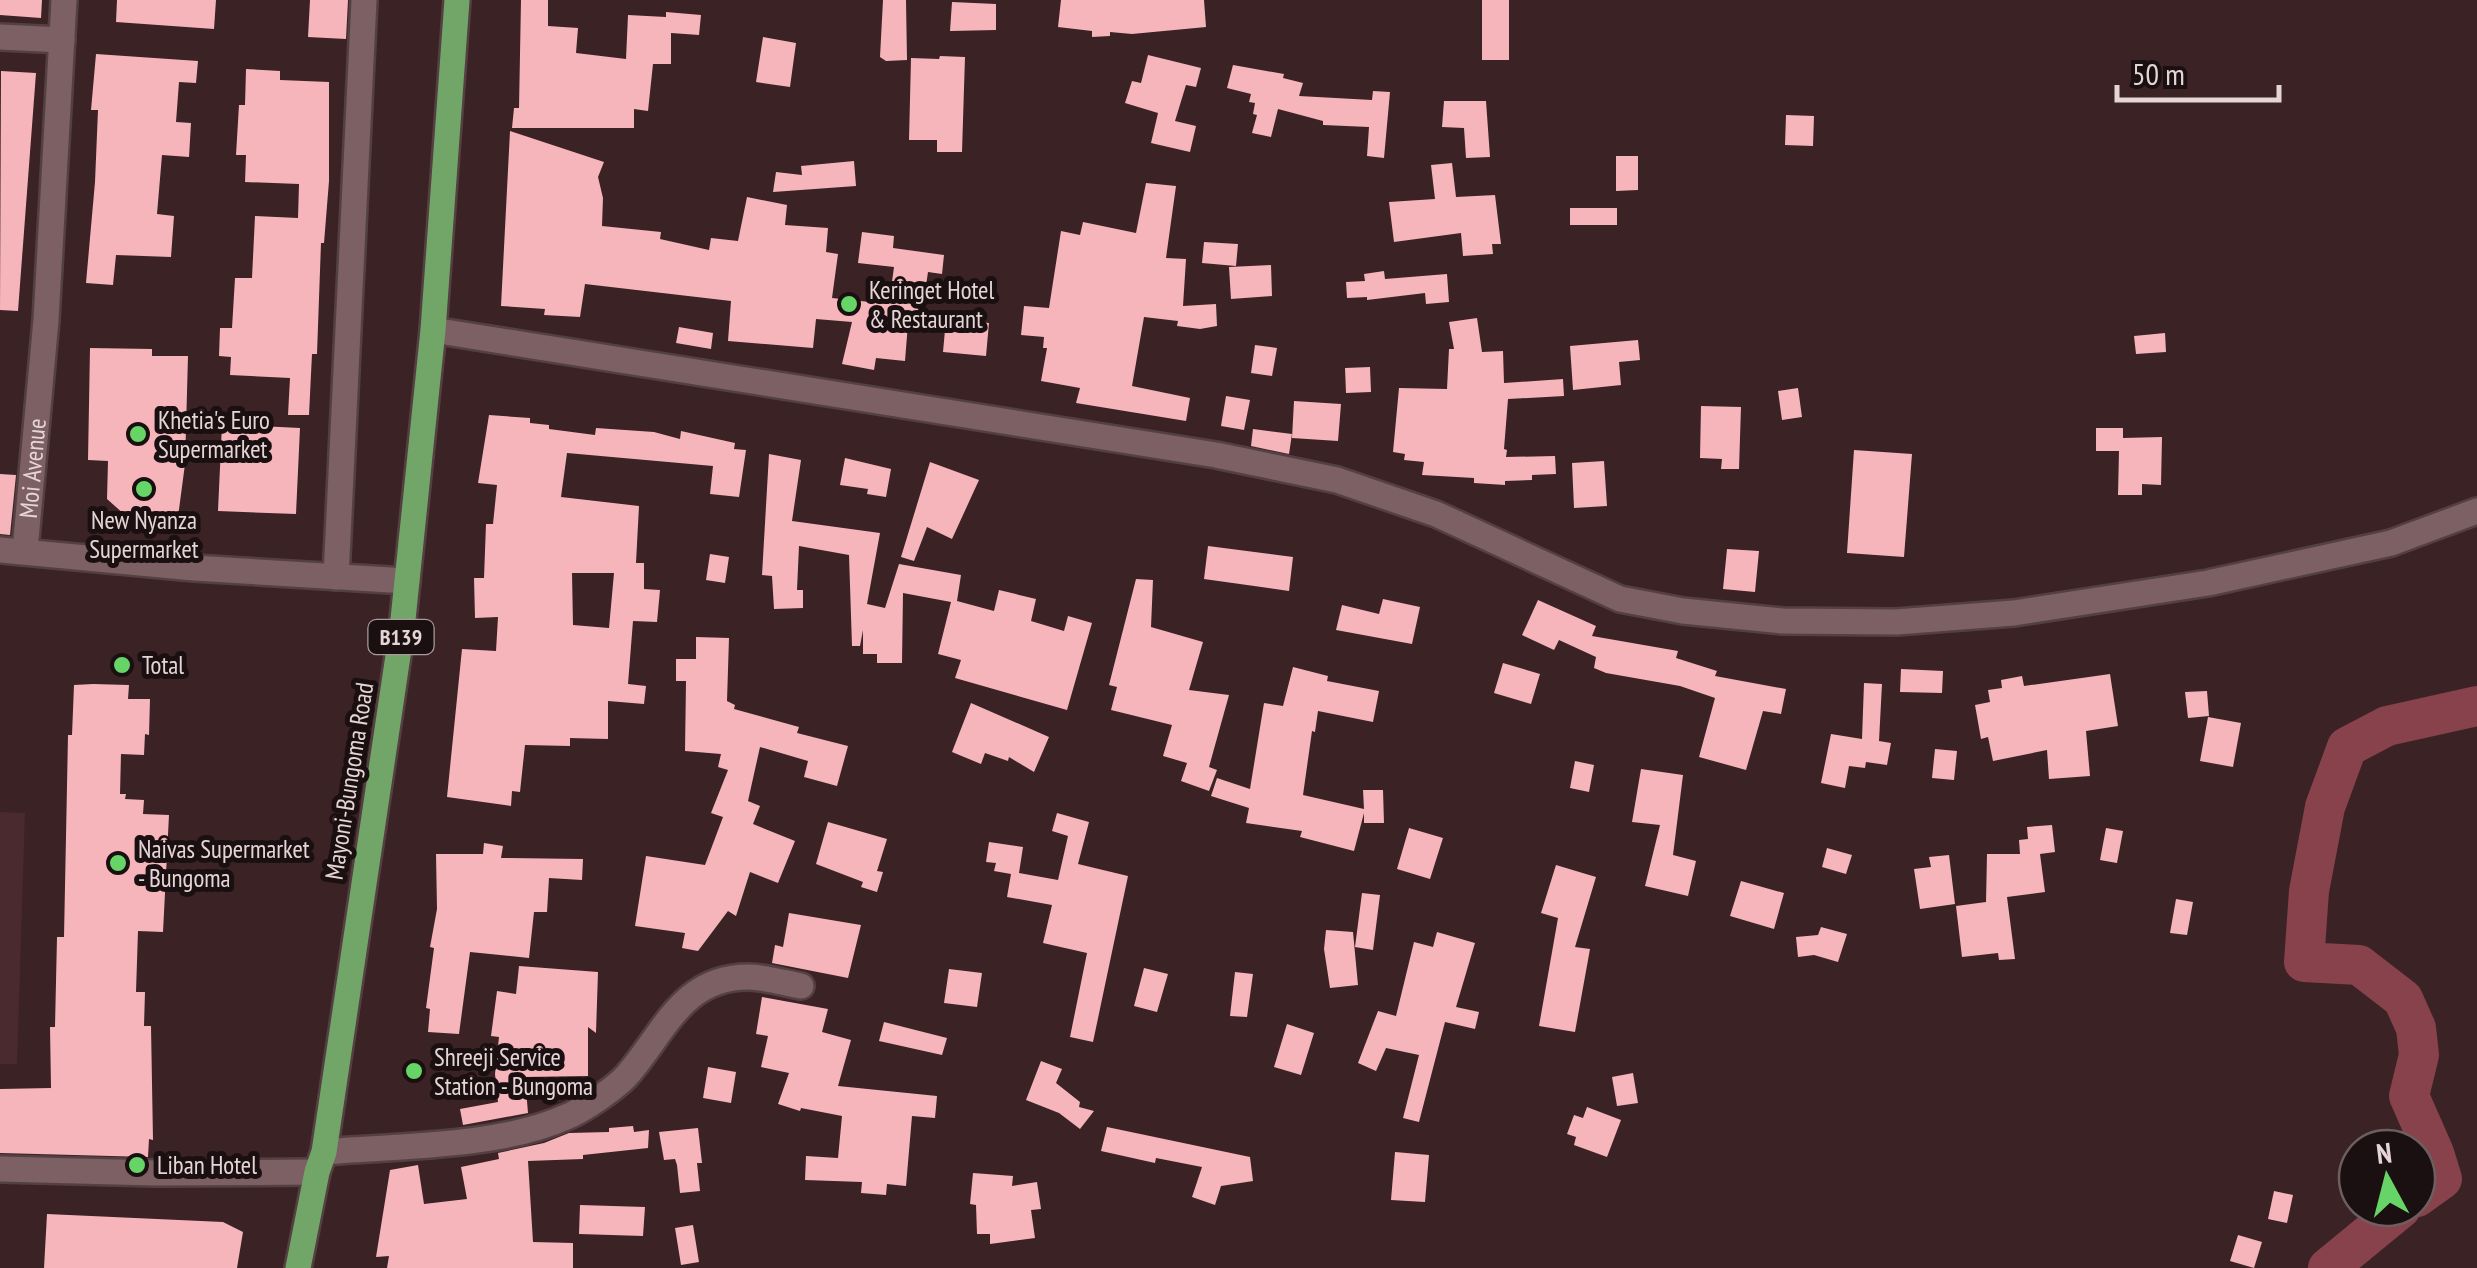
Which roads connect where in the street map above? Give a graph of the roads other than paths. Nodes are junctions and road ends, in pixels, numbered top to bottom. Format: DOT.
graph roads {
  1 [pos="64,0"];
  2 [pos="364,0"];
  3 [pos="457,0"];
  4 [pos="0,37"];
  5 [pos="62,40"];
  6 [pos="433,330"];
  7 [pos="2477,511"];
  8 [pos="12,550"];
  9 [pos="336,577"];
  10 [pos="407,582"];
  11 [pos="801,986"];
  12 [pos="320,1162"];
  13 [pos="0,1170"];
  14 [pos="298,1268"];
  1 -- 5 [label="street, Moi Avenue"];
  2 -- 9 [label="street"];
  3 -- 6 [label="main road, Mayoni-Bungoma Road / B139"];
  4 -- 5 [label="street"];
  5 -- 8 [label="street, Moi Avenue"];
  6 -- 7 [label="street"];
  6 -- 10 [label="main road, Mayoni-Bungoma Road / B139"];
  8 -- 9 [label="street, Moi Avenue"];
  9 -- 10 [label="street, Moi Avenue"];
  10 -- 12 [label="main road, Mayoni-Bungoma Road / B139"];
  11 -- 12 [label="street"];
  12 -- 13 [label="street"];
  12 -- 14 [label="main road, Mayoni-Bungoma Road / B139"];
}
